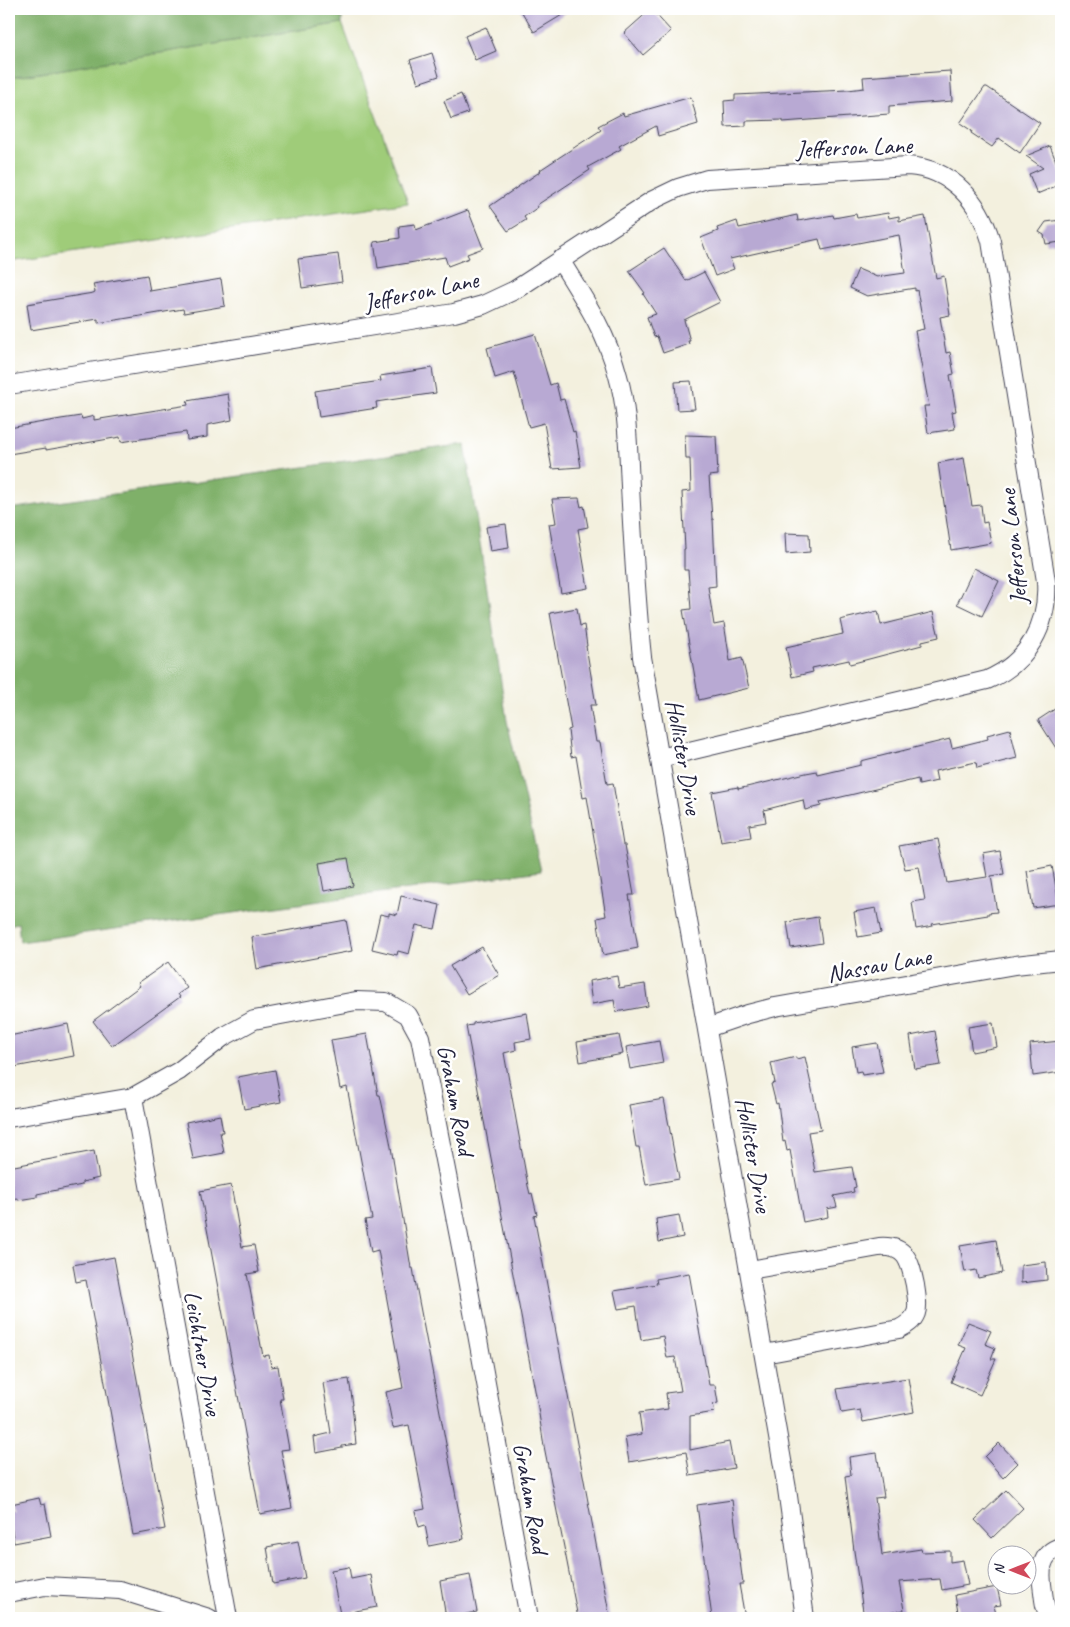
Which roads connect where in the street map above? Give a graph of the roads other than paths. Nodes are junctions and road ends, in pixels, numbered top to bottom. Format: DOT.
graph roads {
  1 [pos="560,260"];
  2 [pos="9,385"];
  3 [pos="660,758"];
  4 [pos="1061,960"];
  5 [pos="707,1028"];
  6 [pos="133,1097"];
  7 [pos="9,1118"];
  8 [pos="750,1270"];
  9 [pos="764,1354"];
  10 [pos="1061,1546"];
  11 [pos="9,1592"];
  12 [pos="209,1618"];
  13 [pos="228,1618"];
  14 [pos="529,1618"];
  15 [pos="805,1618"];
  16 [pos="1050,1618"];
  1 -- 2 [label="street, Jefferson Lane"];
  1 -- 3 [label="street, Hollister Drive"];
  1 -- 3 [label="street, Jefferson Lane"];
  3 -- 5 [label="street, Hollister Drive"];
  4 -- 5 [label="street, Nassau Lane"];
  5 -- 8 [label="street, Hollister Drive"];
  6 -- 7 [label="street, Graham Road"];
  6 -- 13 [label="street, Leichtner Drive"];
  6 -- 14 [label="street, Graham Road"];
  8 -- 9 [label="street, Hollister Drive"];
  8 -- 9 [label="street"];
  9 -- 15 [label="street, Hollister Drive"];
  10 -- 16 [label="street"];
  11 -- 12 [label="street"];
}
